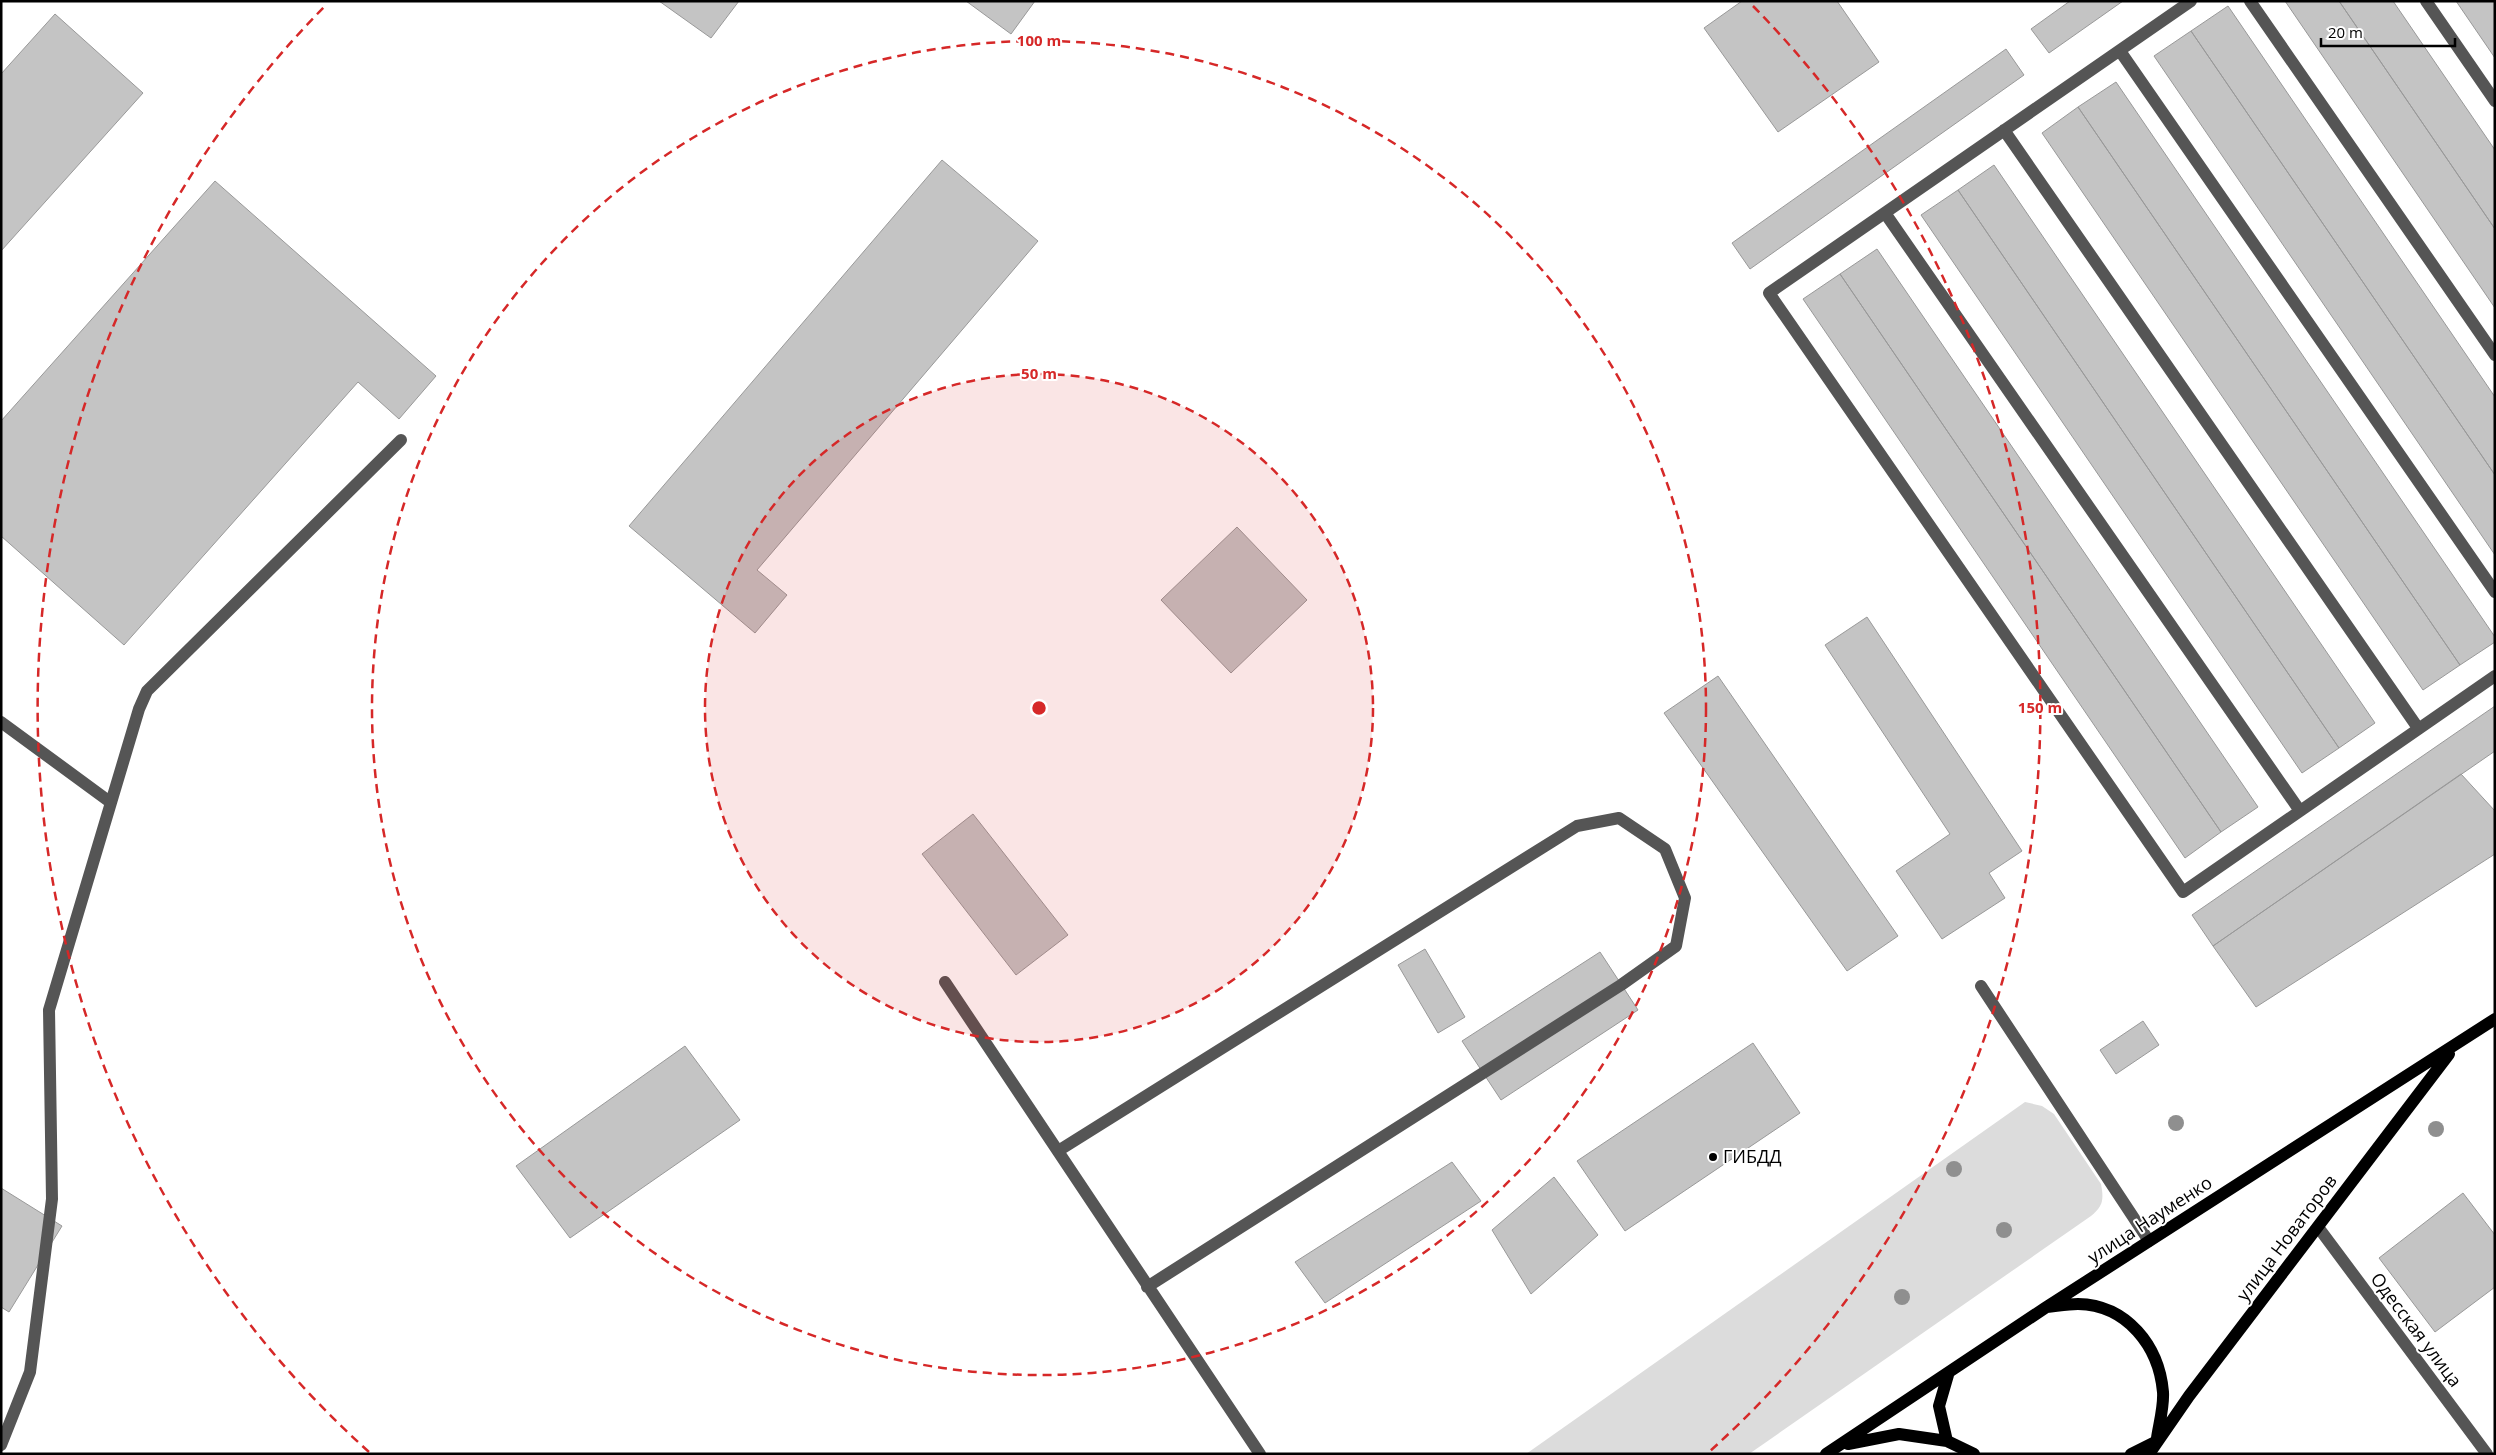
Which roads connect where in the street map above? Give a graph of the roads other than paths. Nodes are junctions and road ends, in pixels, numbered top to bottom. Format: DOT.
graph roads {
  1 [pos="2191,1"];
  2 [pos="2250,1"];
  3 [pos="2426,1"];
  4 [pos="2120,50"];
  5 [pos="2495,101"];
  6 [pos="2004,130"];
  7 [pos="1886,213"];
  8 [pos="2495,355"];
  9 [pos="402,440"];
  10 [pos="2495,592"];
  11 [pos="2495,676"];
  12 [pos="1,722"];
  13 [pos="2418,728"];
  14 [pos="110,802"];
  15 [pos="2300,811"];
  16 [pos="945,982"];
  17 [pos="1981,986"];
  18 [pos="2495,1019"];
  19 [pos="2455,1046"];
  20 [pos="1058,1151"];
  21 [pos="2318,1227"];
  22 [pos="2149,1241"];
  23 [pos="1146,1287"];
  24 [pos="2045,1308"];
  25 [pos="1948,1375"];
  26 [pos="1947,1441"];
  27 [pos="2157,1441"];
  28 [pos="1,1445"];
  29 [pos="1840,1445"];
  30 [pos="1260,1454"];
  31 [pos="1826,1454"];
  32 [pos="1974,1454"];
  33 [pos="2131,1454"];
  34 [pos="2150,1454"];
  35 [pos="2487,1454"];
  1 -- 4 [label="street"];
  2 -- 8 [label="street"];
  3 -- 5 [label="street"];
  4 -- 6 [label="street"];
  4 -- 10 [label="street"];
  6 -- 7 [label="street"];
  6 -- 13 [label="street"];
  7 -- 15 [label="street"];
  7 -- 15 [label="street"];
  9 -- 14 [label="street"];
  11 -- 13 [label="street"];
  12 -- 14 [label="street"];
  13 -- 15 [label="street"];
  14 -- 28 [label="street"];
  16 -- 20 [label="street"];
  17 -- 22 [label="street"];
  18 -- 19 [label="main road, улица Науменко"];
  19 -- 21 [label="main road, улица Новаторов"];
  19 -- 22 [label="main road, улица Науменко"];
  20 -- 23 [label="street"];
  20 -- 23 [label="street"];
  21 -- 27 [label="main road, улица Новаторов"];
  21 -- 35 [label="street, Одесская улица"];
  22 -- 24 [label="main road, улица Науменко"];
  23 -- 30 [label="street"];
  24 -- 25 [label="main road, улица Науменко"];
  24 -- 27 [label="main road"];
  25 -- 26 [label="main road"];
  25 -- 29 [label="main road, улица Науменко"];
  26 -- 29 [label="main road"];
  26 -- 32 [label="main road"];
  27 -- 33 [label="main road"];
  27 -- 34 [label="main road, улица Новаторов"];
  29 -- 31 [label="main road, улица Науменко"];
}
